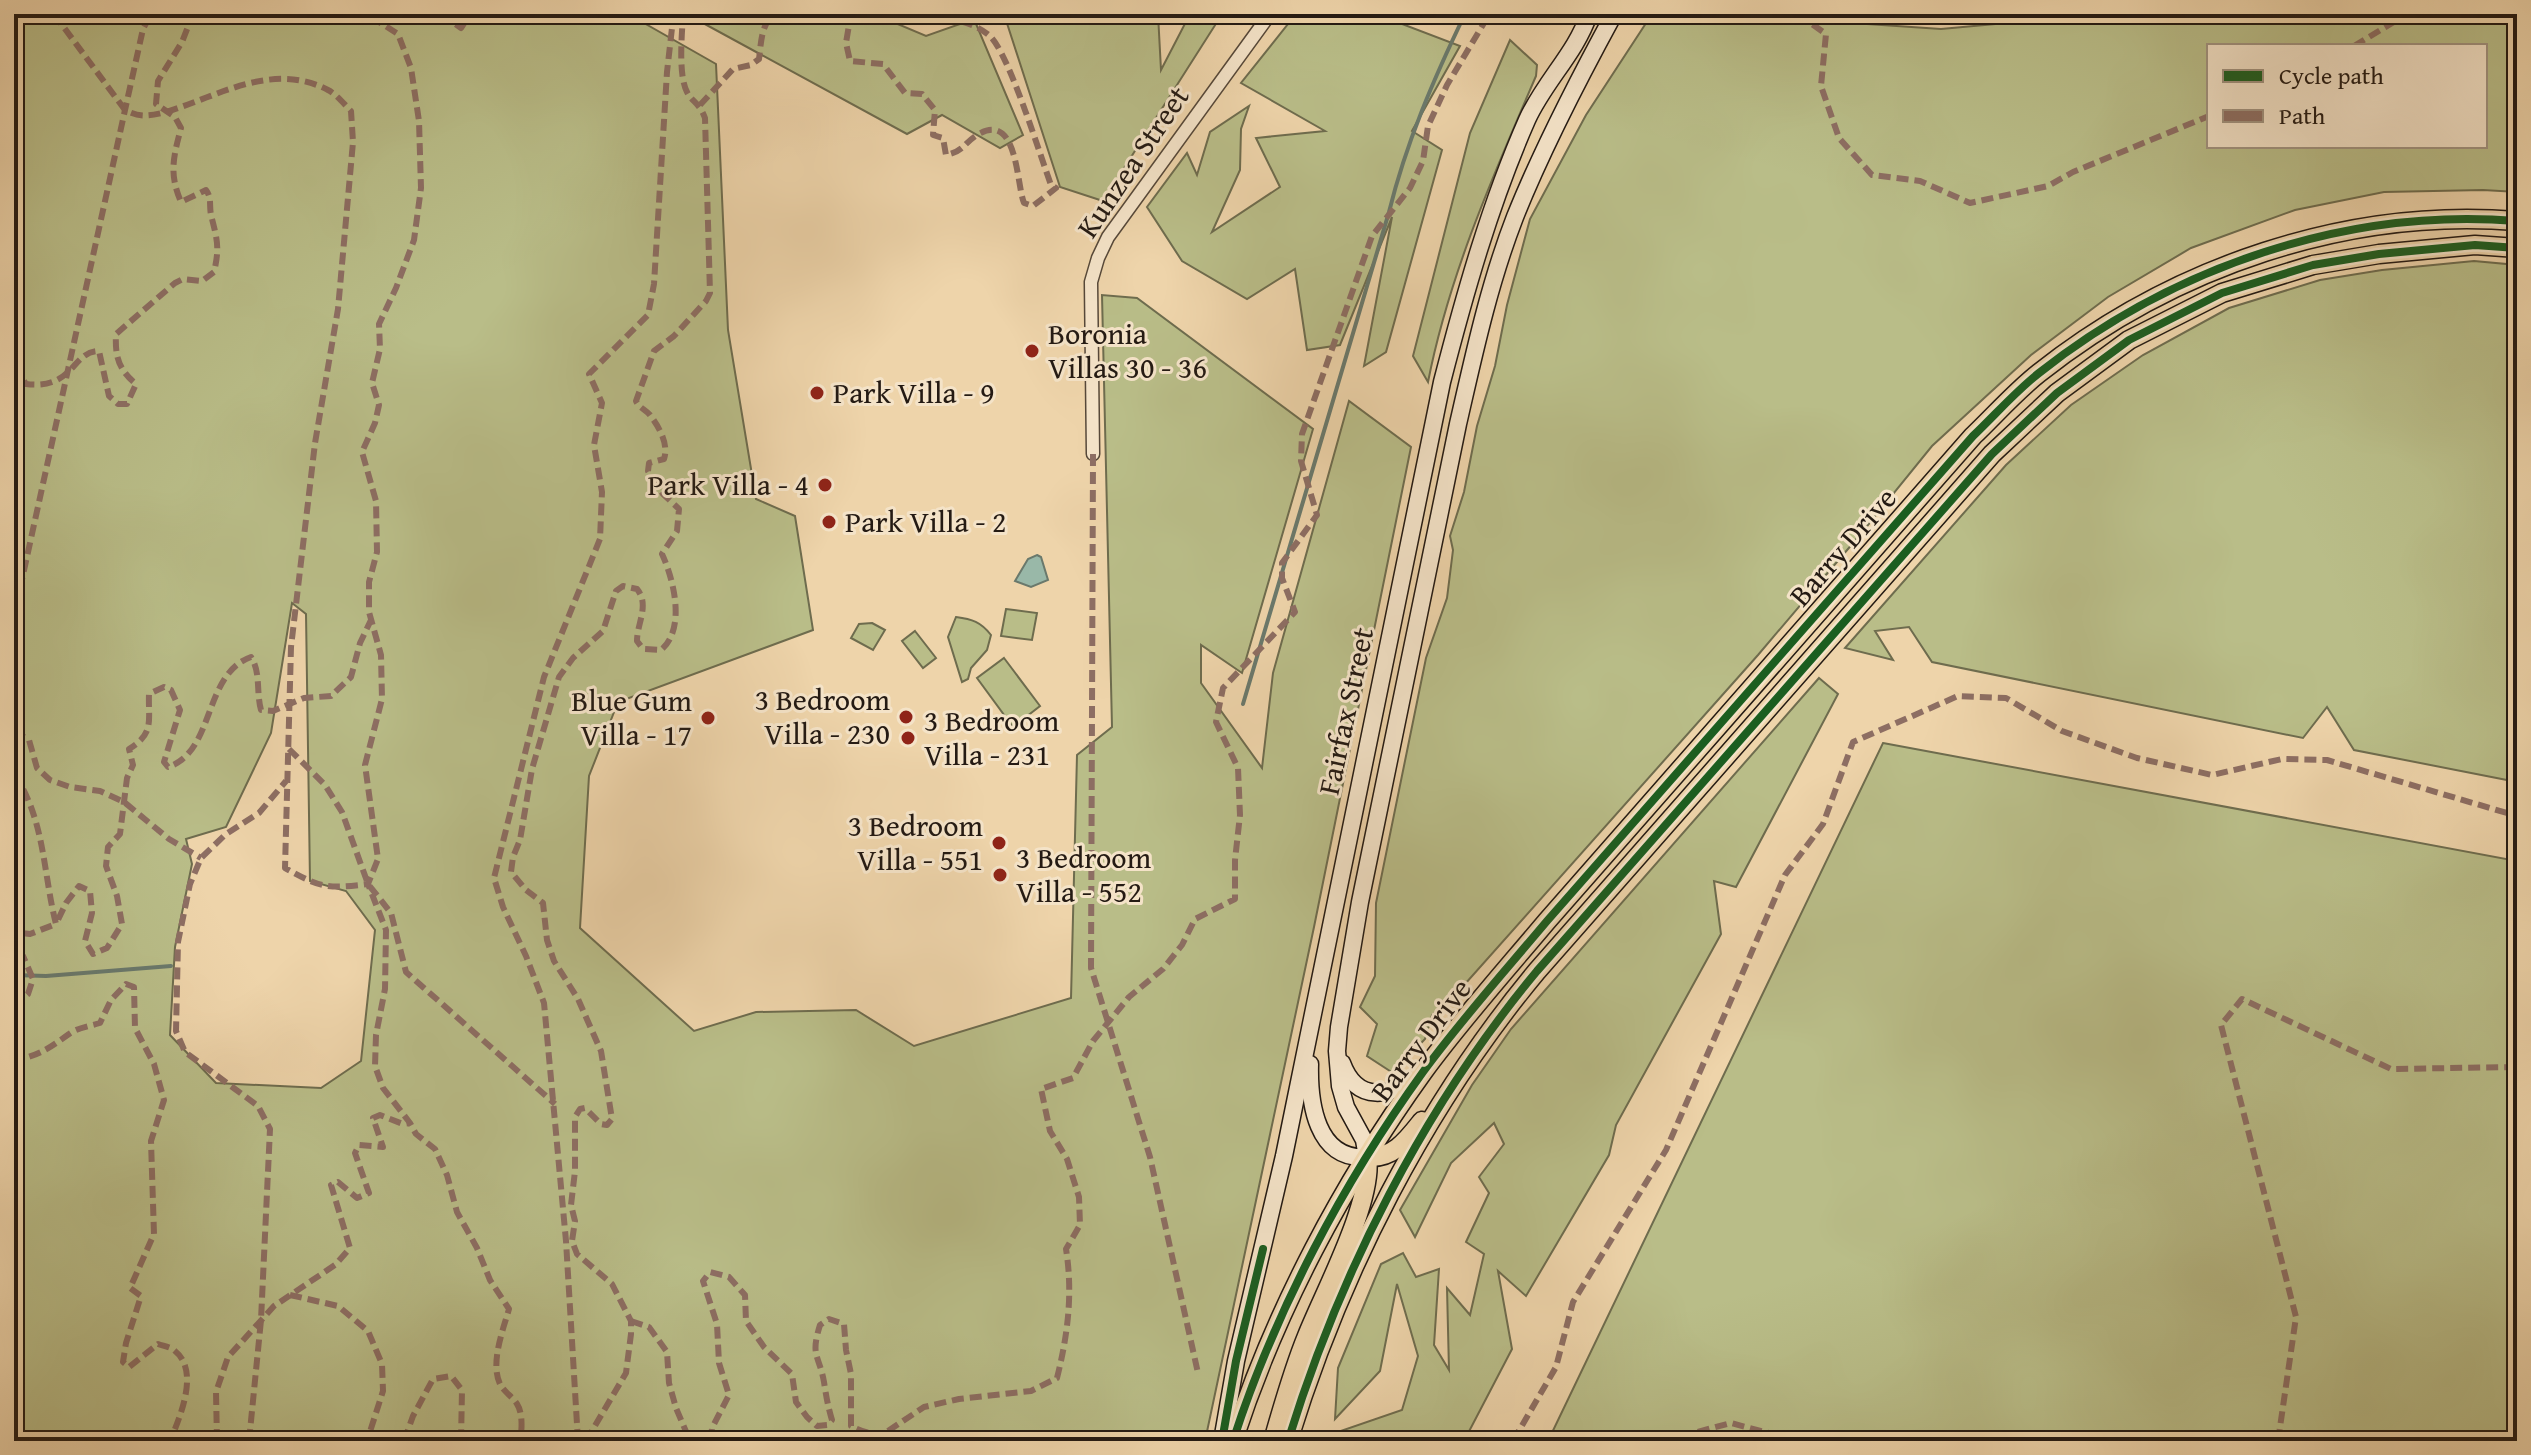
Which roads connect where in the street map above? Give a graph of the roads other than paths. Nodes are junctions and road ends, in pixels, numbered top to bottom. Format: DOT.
graph roads {
  1 [pos="1270,14"];
  2 [pos="1589,14"];
  3 [pos="1614,14"];
  4 [pos="2517,221"];
  5 [pos="2517,248"];
  6 [pos="1093,454"];
  7 [pos="1312,1019"];
  8 [pos="1337,1051"];
  9 [pos="1465,1067"];
  10 [pos="1422,1073"];
  11 [pos="1367,1157"];
  12 [pos="1222,1441"];
  13 [pos="1233,1441"];
  14 [pos="1273,1441"];
  15 [pos="1288,1441"];
  1 -- 6 [label="street, Kunzea Street"];
  2 -- 7 [label="main road, Fairfax Street"];
  3 -- 8 [label="main road, Fairfax Street"];
  4 -- 10 [label="main road, Barry Drive"];
  5 -- 9 [label="main road, Barry Drive"];
  7 -- 11 [label="main road"];
  7 -- 12 [label="main road, Fairfax Street"];
  8 -- 10 [label="main road"];
  8 -- 11 [label="main road, Fairfax Street"];
  9 -- 11 [label="main road"];
  9 -- 15 [label="main road, Barry Drive"];
  10 -- 11 [label="main road, Barry Drive"];
  11 -- 13 [label="main road, Barry Drive"];
  11 -- 14 [label="main road"];
}
